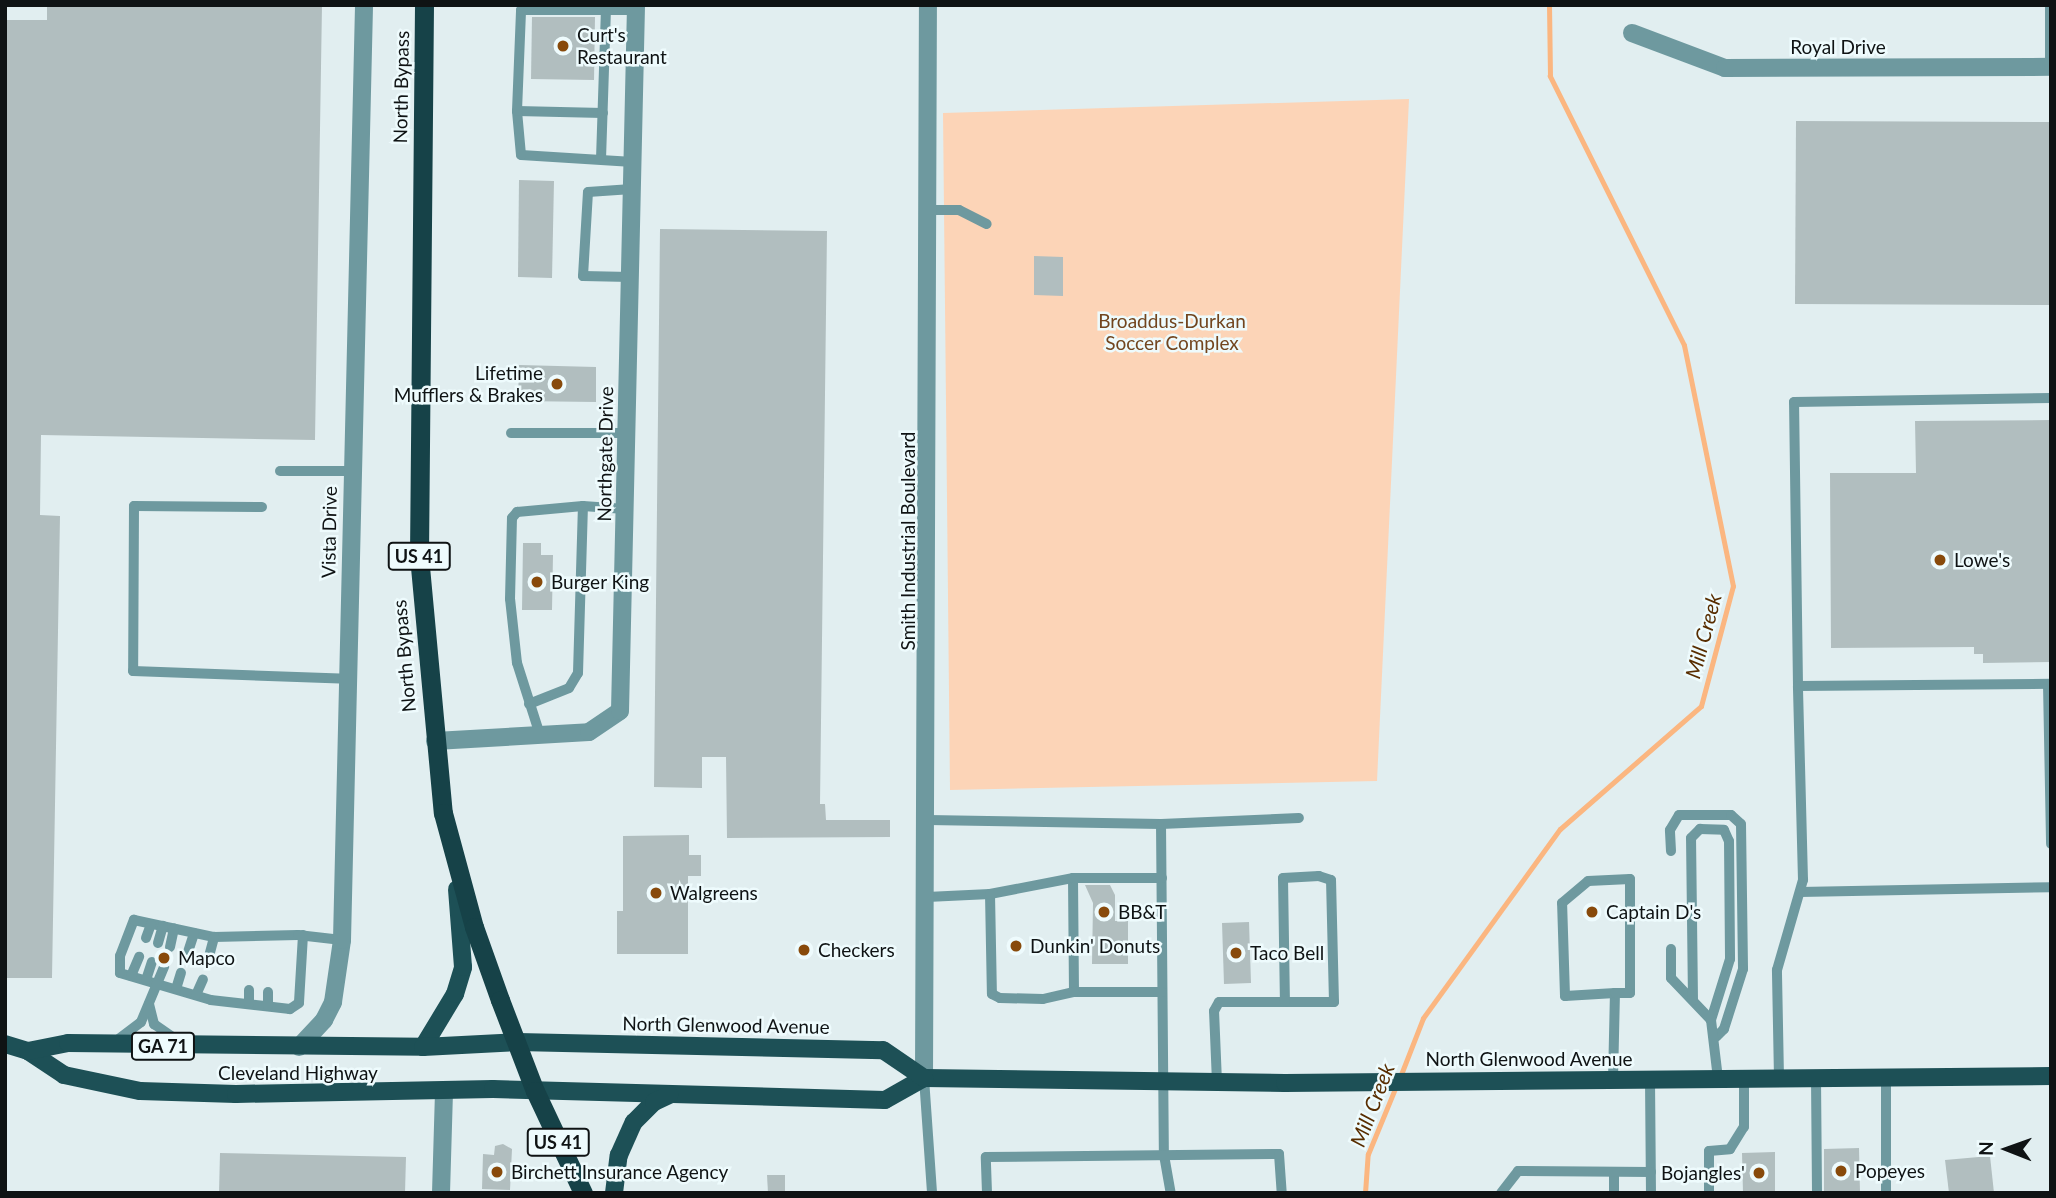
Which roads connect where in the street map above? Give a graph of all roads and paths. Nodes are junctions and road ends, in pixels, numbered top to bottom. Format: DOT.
graph roads {
  1 [pos="364,5"];
  2 [pos="424,5"];
  3 [pos="928,5"];
  4 [pos="2050,5"];
  5 [pos="636,8"];
  6 [pos="606,11"];
  7 [pos="1632,33"];
  8 [pos="2050,67"];
  9 [pos="517,111"];
  10 [pos="603,113"];
  11 [pos="601,159"];
  12 [pos="633,162"];
  13 [pos="632,189"];
  14 [pos="929,210"];
  15 [pos="987,224"];
  16 [pos="630,277"];
  17 [pos="2051,398"];
  18 [pos="511,433"];
  19 [pos="626,433"];
  20 [pos="280,471"];
  21 [pos="352,471"];
  22 [pos="583,506"];
  23 [pos="261,507"];
  24 [pos="625,509"];
  25 [pos="347,680"];
  26 [pos="2050,684"];
  27 [pos="1798,686"];
  28 [pos="529,704"];
  29 [pos="540,735"];
  30 [pos="435,741"];
  31 [pos="1692,815"];
  32 [pos="1299,818"];
  33 [pos="928,820"];
  34 [pos="1161,824"];
  35 [pos="1691,838"];
  36 [pos="2051,844"];
  37 [pos="453,851"];
  38 [pos="1671,851"];
  39 [pos="1073,878"];
  40 [pos="1161,878"];
  41 [pos="2051,887"];
  42 [pos="1800,891"];
  43 [pos="990,894"];
  44 [pos="927,897"];
  45 [pos="151,924"];
  46 [pos="169,927"];
  47 [pos="194,933"];
  48 [pos="303,935"];
  49 [pos="214,937"];
  50 [pos="146,939"];
  51 [pos="342,940"];
  52 [pos="158,943"];
  53 [pos="170,947"];
  54 [pos="1671,949"];
  55 [pos="187,955"];
  56 [pos="139,957"];
  57 [pos="208,960"];
  58 [pos="152,962"];
  59 [pos="164,967"];
  60 [pos="181,973"];
  61 [pos="131,976"];
  62 [pos="203,979"];
  63 [pos="150,982"];
  64 [pos="176,989"];
  65 [pos="249,990"];
  66 [pos="268,992"];
  67 [pos="1074,992"];
  68 [pos="1162,992"];
  69 [pos="1615,993"];
  70 [pos="196,995"];
  71 [pos="148,1000"];
  72 [pos="1693,1000"];
  73 [pos="1285,1002"];
  74 [pos="249,1004"];
  75 [pos="268,1006"];
  76 [pos="1712,1020"];
  77 [pos="1716,1037"];
  78 [pos="518,1042"];
  79 [pos="5,1044"];
  80 [pos="109,1045"];
  81 [pos="192,1046"];
  82 [pos="299,1046"];
  83 [pos="423,1047"];
  84 [pos="28,1051"];
  85 [pos="2051,1076"];
  86 [pos="1886,1077"];
  87 [pos="924,1078"];
  88 [pos="1816,1078"];
  89 [pos="1718,1079"];
  90 [pos="1744,1079"];
  91 [pos="1779,1079"];
  92 [pos="1613,1080"];
  93 [pos="1650,1080"];
  94 [pos="1163,1082"];
  95 [pos="1216,1082"];
  96 [pos="535,1091"];
  97 [pos="444,1093"];
  98 [pos="670,1094"];
  99 [pos="1164,1155"];
  100 [pos="1614,1172"];
  101 [pos="1651,1172"];
  102 [pos="441,1193"];
  103 [pos="583,1193"];
  104 [pos="614,1193"];
  105 [pos="932,1193"];
  106 [pos="986,1193"];
  107 [pos="1171,1193"];
  108 [pos="1282,1193"];
  109 [pos="1501,1193"];
  110 [pos="1614,1193"];
  111 [pos="1651,1193"];
  112 [pos="1709,1193"];
  113 [pos="1817,1193"];
  114 [pos="1886,1193"];
  1 -- 21 [label="street, Vista Drive"];
  2 -- 30 [label="highway, North Bypass / US 41"];
  3 -- 14 [label="street, Smith Industrial Boulevard"];
  4 -- 8 [label="lane"];
  5 -- 6 [label="lane"];
  5 -- 12 [label="street, Northgate Drive"];
  6 -- 9 [label="lane"];
  6 -- 10 [label="lane"];
  7 -- 8 [label="street, Royal Drive"];
  9 -- 10 [label="lane"];
  9 -- 11 [label="lane"];
  10 -- 11 [label="lane"];
  11 -- 12 [label="lane"];
  12 -- 13 [label="street, Northgate Drive"];
  13 -- 16 [label="street, Northgate Drive"];
  13 -- 16 [label="lane"];
  14 -- 15 [label="lane"];
  14 -- 33 [label="street, Smith Industrial Boulevard"];
  16 -- 19 [label="street, Northgate Drive"];
  17 -- 27 [label="lane"];
  18 -- 19 [label="lane"];
  19 -- 24 [label="street, Northgate Drive"];
  20 -- 21 [label="lane"];
  21 -- 25 [label="street, Vista Drive"];
  22 -- 24 [label="lane"];
  22 -- 28 [label="lane"];
  22 -- 28 [label="lane"];
  23 -- 25 [label="lane"];
  24 -- 29 [label="street, Northgate Drive"];
  25 -- 51 [label="street, Vista Drive"];
  26 -- 27 [label="lane"];
  26 -- 36 [label="lane"];
  27 -- 42 [label="lane"];
  28 -- 29 [label="lane"];
  29 -- 30 [label="street, Northgate Drive"];
  30 -- 37 [label="highway, North Bypass / US 41"];
  31 -- 35 [label="lane"];
  31 -- 38 [label="lane"];
  31 -- 77 [label="lane"];
  32 -- 34 [label="lane"];
  33 -- 34 [label="lane"];
  33 -- 44 [label="street, Smith Industrial Boulevard"];
  34 -- 40 [label="lane"];
  35 -- 72 [label="lane"];
  35 -- 76 [label="lane"];
  37 -- 78 [label="highway, North Bypass / US 41"];
  37 -- 83 [label="main road"];
  39 -- 40 [label="lane"];
  39 -- 43 [label="lane"];
  39 -- 67 [label="lane"];
  40 -- 68 [label="lane"];
  41 -- 42 [label="lane"];
  42 -- 91 [label="lane"];
  43 -- 44 [label="lane"];
  43 -- 67 [label="lane"];
  44 -- 87 [label="street, Smith Industrial Boulevard"];
  45 -- 46 [label="lane"];
  45 -- 50 [label="lane"];
  45 -- 61 [label="lane"];
  46 -- 47 [label="lane"];
  46 -- 52 [label="lane"];
  46 -- 53 [label="lane"];
  47 -- 49 [label="lane"];
  47 -- 55 [label="lane"];
  48 -- 49 [label="lane"];
  48 -- 51 [label="lane"];
  48 -- 75 [label="lane"];
  49 -- 57 [label="lane"];
  51 -- 82 [label="street, Vista Drive"];
  54 -- 72 [label="lane"];
  56 -- 61 [label="lane"];
  58 -- 63 [label="lane"];
  59 -- 63 [label="lane"];
  60 -- 64 [label="lane"];
  61 -- 63 [label="lane"];
  62 -- 70 [label="lane"];
  63 -- 64 [label="lane"];
  63 -- 71 [label="lane"];
  64 -- 70 [label="lane"];
  65 -- 74 [label="lane"];
  66 -- 75 [label="lane"];
  67 -- 68 [label="lane"];
  68 -- 94 [label="lane"];
  69 -- 69 [label="lane"];
  69 -- 92 [label="lane"];
  70 -- 74 [label="lane"];
  71 -- 80 [label="lane"];
  71 -- 81 [label="lane"];
  72 -- 76 [label="lane"];
  73 -- 73 [label="lane"];
  73 -- 95 [label="lane"];
  74 -- 75 [label="lane"];
  76 -- 77 [label="lane"];
  77 -- 89 [label="lane"];
  78 -- 83 [label="main road, Cleveland Highway / GA 71"];
  78 -- 87 [label="main road, North Glenwood Avenue"];
  78 -- 96 [label="highway, North Bypass / US 41"];
  79 -- 84 [label="main road, Cleveland Highway / GA 71"];
  80 -- 81 [label="main road, Cleveland Highway / GA 71"];
  80 -- 84 [label="main road, Cleveland Highway / GA 71"];
  81 -- 82 [label="main road, Cleveland Highway / GA 71"];
  82 -- 83 [label="main road, Cleveland Highway / GA 71"];
  84 -- 97 [label="main road, Cleveland Highway / GA 71"];
  85 -- 86 [label="main road, North Glenwood Avenue"];
  86 -- 88 [label="main road, North Glenwood Avenue"];
  86 -- 114 [label="lane"];
  87 -- 94 [label="main road, North Glenwood Avenue"];
  87 -- 98 [label="main road"];
  87 -- 105 [label="lane"];
  88 -- 91 [label="main road, North Glenwood Avenue"];
  88 -- 113 [label="lane"];
  89 -- 90 [label="main road, North Glenwood Avenue"];
  89 -- 93 [label="main road, North Glenwood Avenue"];
  90 -- 91 [label="main road, North Glenwood Avenue"];
  90 -- 112 [label="lane"];
  92 -- 93 [label="main road, North Glenwood Avenue"];
  92 -- 95 [label="main road, North Glenwood Avenue"];
  93 -- 101 [label="lane"];
  94 -- 95 [label="main road, North Glenwood Avenue"];
  94 -- 99 [label="lane"];
  96 -- 97 [label="main road, Cleveland Highway / GA 71"];
  96 -- 98 [label="main road"];
  96 -- 103 [label="highway, North Bypass / US 41"];
  97 -- 102 [label="street"];
  98 -- 104 [label="main road"];
  99 -- 106 [label="lane"];
  99 -- 107 [label="lane"];
  99 -- 108 [label="lane"];
  100 -- 101 [label="lane"];
  100 -- 109 [label="lane"];
  100 -- 110 [label="lane"];
  101 -- 111 [label="lane"];
}
